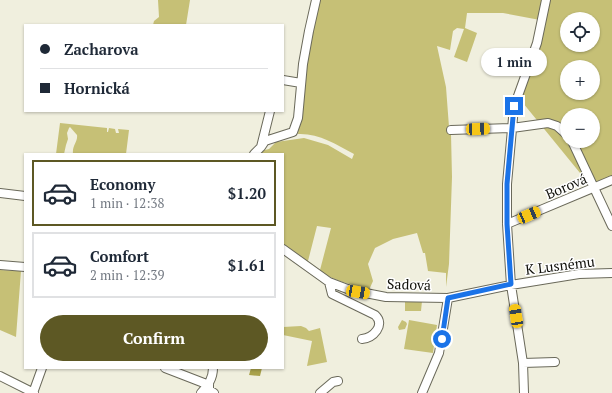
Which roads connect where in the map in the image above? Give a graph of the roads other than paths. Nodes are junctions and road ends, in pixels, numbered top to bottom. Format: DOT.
graph roads {
  1 [pos="316,0"];
  2 [pos="546,0"];
  3 [pos="284,80"];
  4 [pos="301,84"];
  5 [pos="270,112"];
  6 [pos="512,128"];
  7 [pos="560,129"];
  8 [pos="451,130"];
  9 [pos="261,147"];
  10 [pos="575,148"];
  11 [pos="255,153"];
  12 [pos="612,180"];
  13 [pos="594,188"];
  14 [pos="0,193"];
  15 [pos="24,196"];
  16 [pos="507,224"];
  17 [pos="612,226"];
  18 [pos="284,250"];
  19 [pos="0,264"];
  20 [pos="24,267"];
  21 [pos="612,273"];
  22 [pos="329,282"];
  23 [pos="511,284"];
  24 [pos="448,298"];
  25 [pos="362,339"];
  26 [pos="555,362"];
  27 [pos="523,363"];
  28 [pos="42,369"];
  29 [pos="168,369"];
  30 [pos="213,369"];
  31 [pos="0,376"];
  32 [pos="338,381"];
  33 [pos="209,385"];
  34 [pos="34,393"];
  35 [pos="201,393"];
  36 [pos="214,393"];
  37 [pos="320,393"];
  38 [pos="422,393"];
  39 [pos="524,393"];
  1 -- 4 [label="street"];
  2 -- 6 [label="street"];
  3 -- 4 [label="street"];
  4 -- 9 [label="street"];
  5 -- 9 [label="street"];
  6 -- 7 [label="street"];
  6 -- 8 [label="street"];
  6 -- 16 [label="street"];
  9 -- 11 [label="street"];
  10 -- 13 [label="street"];
  12 -- 13 [label="street, Borová"];
  13 -- 16 [label="street, Borová"];
  13 -- 17 [label="street"];
  14 -- 15 [label="street"];
  16 -- 23 [label="street"];
  18 -- 22 [label="street, Sadová"];
  19 -- 20 [label="street"];
  21 -- 23 [label="street, K Lusnému"];
  22 -- 24 [label="street, Sadová"];
  22 -- 25 [label="street"];
  23 -- 24 [label="street, Sadová"];
  23 -- 27 [label="street"];
  24 -- 38 [label="street"];
  26 -- 27 [label="street"];
  27 -- 39 [label="street"];
  28 -- 34 [label="street"];
  29 -- 33 [label="street"];
  30 -- 33 [label="street"];
  31 -- 34 [label="street"];
  32 -- 37 [label="street"];
  33 -- 35 [label="street"];
  33 -- 36 [label="street"];
}
